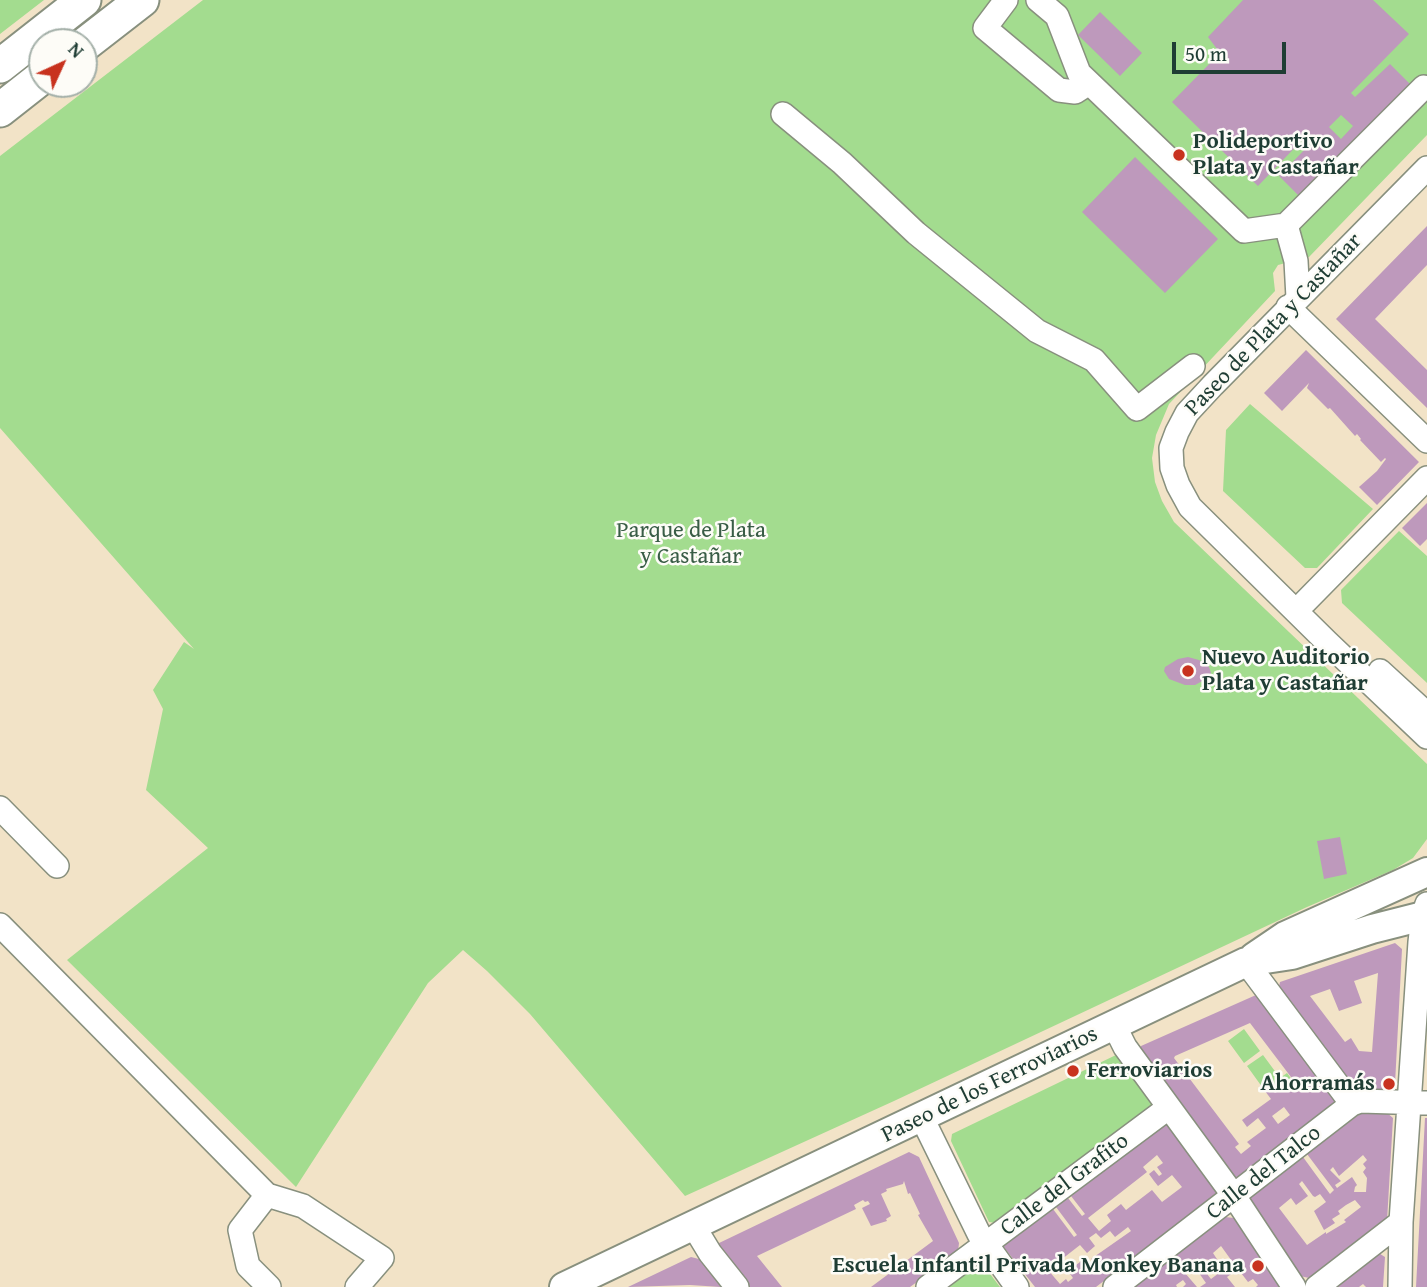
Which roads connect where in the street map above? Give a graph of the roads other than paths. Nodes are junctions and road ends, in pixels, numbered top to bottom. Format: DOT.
graph roads {
  1 [pos="84,0"];
  2 [pos="142,0"];
  3 [pos="1006,0"];
  4 [pos="1038,0"];
  5 [pos="98,34"];
  6 [pos="0,66"];
  7 [pos="1089,83"];
  8 [pos="1427,88"];
  9 [pos="28,89"];
  10 [pos="0,110"];
  11 [pos="783,114"];
  12 [pos="1425,179"];
  13 [pos="1286,225"];
  14 [pos="1295,307"];
  15 [pos="1194,366"];
  16 [pos="1427,441"];
  17 [pos="1427,478"];
  18 [pos="1305,602"];
  19 [pos="1427,714"];
  20 [pos="1427,737"];
  21 [pos="0,808"];
  22 [pos="57,866"];
  23 [pos="1427,872"];
  24 [pos="1426,912"];
  25 [pos="0,925"];
  26 [pos="1246,962"];
  27 [pos="1114,1026"];
  28 [pos="1418,1103"];
  29 [pos="1352,1104"];
  30 [pos="1168,1108"];
  31 [pos="922,1118"];
  32 [pos="267,1195"];
  33 [pos="1234,1196"];
  34 [pos="1401,1222"];
  35 [pos="693,1225"];
  36 [pos="986,1245"];
  37 [pos="269,1287"];
  38 [pos="358,1287"];
  39 [pos="564,1287"];
  40 [pos="737,1287"];
  41 [pos="928,1287"];
  42 [pos="1017,1287"];
  43 [pos="1115,1287"];
  44 [pos="1294,1287"];
  45 [pos="1317,1287"];
  46 [pos="1400,1287"];
  1 -- 6 [label="highway"];
  2 -- 5 [label="highway"];
  3 -- 7 [label="street"];
  4 -- 7 [label="street"];
  7 -- 13 [label="street"];
  8 -- 13 [label="street"];
  9 -- 10 [label="highway"];
  11 -- 15 [label="street"];
  12 -- 14 [label="street, Paseo de Plata y Castañar"];
  13 -- 14 [label="street"];
  14 -- 16 [label="street"];
  14 -- 18 [label="street, Paseo de Plata y Castañar"];
  14 -- 20 [label="street, Paseo de Plata y Castañar"];
  17 -- 18 [label="street"];
  18 -- 19 [label="street, Paseo de Plata y Castañar"];
  21 -- 22 [label="street"];
  23 -- 26 [label="main road"];
  24 -- 26 [label="main road, Paseo de los Ferroviarios"];
  24 -- 28 [label="street"];
  25 -- 32 [label="street"];
  26 -- 27 [label="main road, Paseo de los Ferroviarios"];
  26 -- 29 [label="street"];
  27 -- 30 [label="street"];
  27 -- 31 [label="main road, Paseo de los Ferroviarios"];
  28 -- 29 [label="street"];
  28 -- 34 [label="street"];
  29 -- 33 [label="street, Calle del Talco"];
  30 -- 33 [label="street"];
  30 -- 36 [label="street, Calle del Grafito"];
  31 -- 35 [label="main road, Paseo de los Ferroviarios"];
  31 -- 36 [label="street"];
  32 -- 37 [label="street"];
  32 -- 38 [label="street"];
  33 -- 43 [label="street, Calle del Talco"];
  33 -- 44 [label="street"];
  34 -- 45 [label="street"];
  34 -- 46 [label="street"];
  35 -- 39 [label="main road, Paseo de los Ferroviarios"];
  35 -- 40 [label="street"];
  36 -- 41 [label="street, Calle del Grafito"];
  36 -- 42 [label="street"];
}
